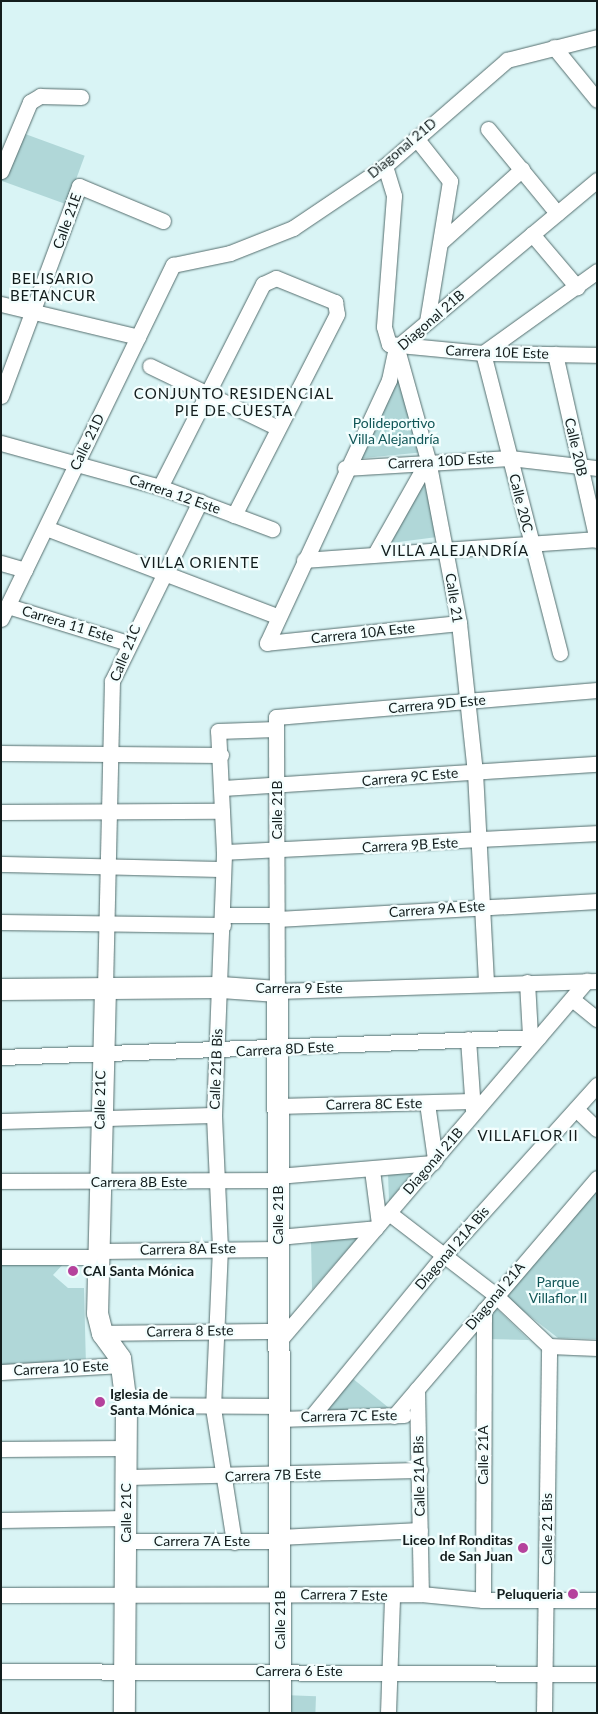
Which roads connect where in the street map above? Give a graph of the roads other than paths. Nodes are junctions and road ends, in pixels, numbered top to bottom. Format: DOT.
graph roads {
  1 [pos="597,37"];
  2 [pos="554,47"];
  3 [pos="81,97"];
  4 [pos="597,100"];
  5 [pos="488,129"];
  6 [pos="416,138"];
  7 [pos="385,166"];
  8 [pos="522,169"];
  9 [pos="1,171"];
  10 [pos="597,180"];
  11 [pos="557,213"];
  12 [pos="163,220"];
  13 [pos="532,234"];
  14 [pos="441,242"];
  15 [pos="174,265"];
  16 [pos="596,273"];
  17 [pos="577,287"];
  18 [pos="1,304"];
  19 [pos="33,311"];
  20 [pos="427,322"];
  21 [pos="138,337"];
  22 [pos="396,348"];
  23 [pos="483,353"];
  24 [pos="555,354"];
  25 [pos="597,355"];
  26 [pos="150,366"];
  27 [pos="209,395"];
  28 [pos="1,396"];
  29 [pos="276,427"];
  30 [pos="1,443"];
  31 [pos="510,458"];
  32 [pos="428,460"];
  33 [pos="78,462"];
  34 [pos="580,465"];
  35 [pos="345,468"];
  36 [pos="597,468"];
  37 [pos="160,487"];
  38 [pos="200,501"];
  39 [pos="234,515"];
  40 [pos="46,528"];
  41 [pos="272,529"];
  42 [pos="597,539"];
  43 [pos="532,543"];
  44 [pos="446,546"];
  45 [pos="375,554"];
  46 [pos="304,560"];
  47 [pos="1,563"];
  48 [pos="25,570"];
  49 [pos="162,574"];
  50 [pos="4,613"];
  51 [pos="279,617"];
  52 [pos="458,623"];
  53 [pos="128,643"];
  54 [pos="267,643"];
  55 [pos="560,653"];
  56 [pos="597,690"];
  57 [pos="468,702"];
  58 [pos="276,723"];
  59 [pos="218,731"];
  60 [pos="109,752"];
  61 [pos="1,753"];
  62 [pos="222,754"];
  63 [pos="597,764"];
  64 [pos="474,772"];
  65 [pos="277,787"];
  66 [pos="223,788"];
  67 [pos="108,811"];
  68 [pos="222,811"];
  69 [pos="1,812"];
  70 [pos="597,833"];
  71 [pos="478,840"];
  72 [pos="224,852"];
  73 [pos="277,853"];
  74 [pos="1,864"];
  75 [pos="107,867"];
  76 [pos="223,869"];
  77 [pos="597,901"];
  78 [pos="482,906"];
  79 [pos="277,917"];
  80 [pos="223,920"];
  81 [pos="1,922"];
  82 [pos="106,924"];
  83 [pos="592,981"];
  84 [pos="527,982"];
  85 [pos="486,983"];
  86 [pos="221,987"];
  87 [pos="105,988"];
  88 [pos="1,989"];
  89 [pos="277,990"];
  90 [pos="572,999"];
  91 [pos="597,1019"];
  92 [pos="535,1036"];
  93 [pos="468,1039"];
  94 [pos="277,1050"];
  95 [pos="215,1052"];
  96 [pos="101,1056"];
  97 [pos="1,1058"];
  98 [pos="597,1085"];
  99 [pos="427,1103"];
  100 [pos="277,1106"];
  101 [pos="473,1107"];
  102 [pos="576,1109"];
  103 [pos="214,1115"];
  104 [pos="100,1120"];
  105 [pos="1,1121"];
  106 [pos="597,1129"];
  107 [pos="433,1161"];
  108 [pos="372,1170"];
  109 [pos="277,1178"];
  110 [pos="597,1178"];
  111 [pos="1,1181"];
  112 [pos="99,1182"];
  113 [pos="218,1182"];
  114 [pos="381,1222"];
  115 [pos="278,1243"];
  116 [pos="220,1248"];
  117 [pos="98,1254"];
  118 [pos="444,1255"];
  119 [pos="1,1257"];
  120 [pos="494,1294"];
  121 [pos="484,1310"];
  122 [pos="219,1329"];
  123 [pos="102,1333"];
  124 [pos="279,1336"];
  125 [pos="549,1346"];
  126 [pos="597,1348"];
  127 [pos="122,1365"];
  128 [pos="1,1372"];
  129 [pos="417,1389"];
  130 [pos="126,1406"];
  131 [pos="213,1408"];
  132 [pos="279,1412"];
  133 [pos="418,1415"];
  134 [pos="312,1416"];
  135 [pos="394,1416"];
  136 [pos="126,1448"];
  137 [pos="1,1449"];
  138 [pos="420,1470"];
  139 [pos="279,1475"];
  140 [pos="224,1476"];
  141 [pos="126,1477"];
  142 [pos="126,1518"];
  143 [pos="1,1520"];
  144 [pos="420,1530"];
  145 [pos="279,1539"];
  146 [pos="126,1541"];
  147 [pos="234,1542"];
  148 [pos="280,1594"];
  149 [pos="421,1594"];
  150 [pos="1,1595"];
  151 [pos="125,1596"];
  152 [pos="392,1596"];
  153 [pos="547,1599"];
  154 [pos="483,1600"];
  155 [pos="597,1600"];
  156 [pos="1,1671"];
  157 [pos="280,1671"];
  158 [pos="125,1672"];
  159 [pos="389,1672"];
  160 [pos="544,1673"];
  161 [pos="597,1674"];
  162 [pos="124,1713"];
  163 [pos="280,1713"];
  164 [pos="388,1713"];
  165 [pos="544,1713"];
  1 -- 2 [label="street, Diagonal 21D"];
  2 -- 4 [label="street"];
  2 -- 6 [label="street, Diagonal 21D"];
  3 -- 9 [label="street"];
  5 -- 8 [label="street"];
  6 -- 7 [label="street, Diagonal 21D"];
  6 -- 14 [label="street"];
  7 -- 15 [label="street, Diagonal 21D"];
  7 -- 22 [label="street, Calle 21"];
  8 -- 11 [label="street"];
  8 -- 14 [label="street"];
  10 -- 11 [label="street, Diagonal 21B"];
  11 -- 13 [label="street, Diagonal 21B"];
  12 -- 19 [label="street, Calle 21E"];
  13 -- 17 [label="street"];
  13 -- 20 [label="street, Diagonal 21B"];
  14 -- 20 [label="street"];
  15 -- 21 [label="street, Calle 21D"];
  16 -- 17 [label="street"];
  17 -- 23 [label="street"];
  18 -- 19 [label="street"];
  19 -- 21 [label="street"];
  19 -- 28 [label="street, Calle 21E"];
  20 -- 22 [label="street, Diagonal 21B"];
  21 -- 33 [label="street, Calle 21D"];
  22 -- 23 [label="street, Carrera 10E Este"];
  22 -- 32 [label="street, Calle 21"];
  22 -- 35 [label="street, Diagonal 21B"];
  23 -- 24 [label="street, Carrera 10E Este"];
  23 -- 31 [label="street, Calle 20C"];
  24 -- 25 [label="street, Carrera 10E Este"];
  24 -- 34 [label="street, Calle 20B"];
  26 -- 27 [label="street"];
  27 -- 29 [label="street"];
  27 -- 29 [label="street"];
  27 -- 37 [label="street"];
  29 -- 39 [label="street"];
  30 -- 33 [label="street"];
  31 -- 32 [label="street, Carrera 10D Este"];
  31 -- 34 [label="street, Carrera 10D Este"];
  31 -- 43 [label="street, Calle 20C"];
  32 -- 35 [label="street, Carrera 10D Este"];
  32 -- 44 [label="street, Calle 21"];
  32 -- 45 [label="street"];
  33 -- 37 [label="street, Carrera 12 Este"];
  33 -- 40 [label="street, Calle 21D"];
  34 -- 36 [label="street, Carrera 10D Este"];
  34 -- 42 [label="street, Calle 20B"];
  35 -- 46 [label="street, Diagonal 21B"];
  37 -- 38 [label="street, Carrera 12 Este"];
  38 -- 39 [label="street, Carrera 12 Este"];
  38 -- 49 [label="street, Calle 21C"];
  39 -- 41 [label="street, Carrera 12 Este"];
  40 -- 48 [label="street, Calle 21D"];
  40 -- 49 [label="street"];
  42 -- 43 [label="street"];
  43 -- 44 [label="street"];
  43 -- 55 [label="street, Calle 20C"];
  44 -- 45 [label="street"];
  44 -- 52 [label="street, Calle 21"];
  45 -- 46 [label="street"];
  46 -- 51 [label="street, Diagonal 21B"];
  47 -- 48 [label="street"];
  48 -- 50 [label="street, Calle 21D"];
  49 -- 51 [label="street"];
  49 -- 53 [label="street, Calle 21C"];
  50 -- 53 [label="street, Carrera 11 Este"];
  51 -- 54 [label="street, Diagonal 21B"];
  52 -- 54 [label="street, Carrera 10A Este"];
  52 -- 57 [label="street, Calle 21"];
  53 -- 60 [label="street, Calle 21C"];
  56 -- 57 [label="street, Carrera 9D Este"];
  57 -- 58 [label="street, Carrera 9D Este"];
  57 -- 64 [label="street, Calle 21"];
  58 -- 59 [label="street, Carrera 9D Este"];
  58 -- 65 [label="street, Calle 21B"];
  59 -- 62 [label="street, Calle 21B Bis"];
  60 -- 61 [label="street"];
  60 -- 62 [label="street"];
  60 -- 67 [label="street, Calle 21C"];
  62 -- 66 [label="street, Calle 21B Bis"];
  63 -- 64 [label="street, Carrera 9C Este"];
  64 -- 65 [label="street, Carrera 9C Este"];
  64 -- 71 [label="street, Calle 21"];
  65 -- 66 [label="street, Carrera 9C Este"];
  65 -- 73 [label="street, Calle 21B"];
  66 -- 68 [label="street, Calle 21B Bis"];
  67 -- 68 [label="street"];
  67 -- 69 [label="street"];
  67 -- 75 [label="street, Calle 21C"];
  68 -- 72 [label="street, Calle 21B Bis"];
  70 -- 71 [label="street, Carrera 9B Este"];
  71 -- 73 [label="street, Carrera 9B Este"];
  71 -- 78 [label="street, Calle 21"];
  72 -- 73 [label="street, Carrera 9B Este"];
  72 -- 76 [label="street, Calle 21B Bis"];
  73 -- 79 [label="street, Calle 21B"];
  74 -- 75 [label="street"];
  75 -- 76 [label="street"];
  75 -- 82 [label="street, Calle 21C"];
  76 -- 80 [label="street, Calle 21B Bis"];
  77 -- 78 [label="street, Carrera 9A Este"];
  78 -- 79 [label="street, Carrera 9A Este"];
  78 -- 85 [label="street, Calle 21"];
  79 -- 80 [label="street, Carrera 9A Este"];
  79 -- 89 [label="street, Calle 21B"];
  80 -- 82 [label="street, Carrera 9A Este"];
  80 -- 86 [label="street, Calle 21B Bis"];
  81 -- 82 [label="street, Carrera 9A Este"];
  82 -- 87 [label="street, Calle 21C"];
  83 -- 84 [label="street, Carrera 9 Este"];
  83 -- 90 [label="street, Diagonal 21B"];
  84 -- 85 [label="street, Carrera 9 Este"];
  84 -- 92 [label="street"];
  85 -- 89 [label="street, Carrera 9 Este"];
  86 -- 87 [label="street, Carrera 9 Este"];
  86 -- 89 [label="street, Carrera 9 Este"];
  86 -- 95 [label="street, Calle 21B Bis"];
  87 -- 88 [label="street, Carrera 9 Este"];
  87 -- 96 [label="street, Calle 21C"];
  89 -- 94 [label="street, Calle 21B"];
  90 -- 91 [label="street"];
  90 -- 92 [label="street, Diagonal 21B"];
  92 -- 93 [label="street, Carrera 8D Este"];
  92 -- 101 [label="street, Diagonal 21B"];
  93 -- 94 [label="street, Carrera 8D Este"];
  93 -- 101 [label="street"];
  94 -- 95 [label="street, Carrera 8D Este"];
  94 -- 100 [label="street, Calle 21B"];
  95 -- 96 [label="street, Carrera 8D Este"];
  95 -- 103 [label="street, Calle 21B Bis"];
  96 -- 97 [label="street, Carrera 8D Este"];
  96 -- 104 [label="street, Calle 21C"];
  98 -- 102 [label="street, Diagonal 21A Bis"];
  99 -- 100 [label="street, Carrera 8C Este"];
  99 -- 101 [label="street, Carrera 8C Este"];
  99 -- 107 [label="street"];
  100 -- 109 [label="street, Calle 21B"];
  101 -- 107 [label="street, Diagonal 21B"];
  102 -- 106 [label="street"];
  102 -- 118 [label="street, Diagonal 21A Bis"];
  103 -- 104 [label="street"];
  103 -- 113 [label="street, Calle 21B Bis"];
  104 -- 105 [label="street"];
  104 -- 112 [label="street, Calle 21C"];
  107 -- 108 [label="street, Carrera 8B Este"];
  107 -- 114 [label="street, Diagonal 21B"];
  108 -- 109 [label="street, Carrera 8B Este"];
  108 -- 114 [label="street"];
  109 -- 113 [label="street, Carrera 8B Este"];
  109 -- 115 [label="street, Calle 21B"];
  110 -- 120 [label="street, Diagonal 21A"];
  111 -- 112 [label="street, Carrera 8B Este"];
  112 -- 113 [label="street, Carrera 8B Este"];
  112 -- 117 [label="street, Calle 21C"];
  113 -- 116 [label="street, Calle 21B Bis"];
  114 -- 115 [label="street, Carrera 8A Este"];
  114 -- 118 [label="street"];
  114 -- 124 [label="street, Diagonal 21B"];
  115 -- 116 [label="street, Carrera 8A Este"];
  115 -- 124 [label="street, Calle 21B"];
  116 -- 117 [label="street, Carrera 8A Este"];
  116 -- 122 [label="street, Calle 21B Bis"];
  117 -- 119 [label="street"];
  117 -- 123 [label="street, Calle 21C"];
  118 -- 120 [label="street"];
  118 -- 134 [label="street, Diagonal 21A Bis"];
  120 -- 121 [label="street, Diagonal 21A"];
  120 -- 125 [label="street"];
  121 -- 129 [label="street, Diagonal 21A"];
  121 -- 154 [label="street, Calle 21A"];
  122 -- 123 [label="street, Carrera 8 Este"];
  122 -- 124 [label="street, Carrera 8 Este"];
  122 -- 131 [label="street, Calle 21B Bis"];
  123 -- 127 [label="street, Calle 21C"];
  124 -- 132 [label="street, Calle 21B"];
  125 -- 126 [label="street"];
  125 -- 153 [label="street, Calle 21 Bis"];
  127 -- 128 [label="street, Carrera 10 Este"];
  127 -- 130 [label="street, Calle 21C"];
  129 -- 133 [label="street, Calle 21A Bis"];
  129 -- 135 [label="street, Diagonal 21A"];
  130 -- 131 [label="street, Carrera 7C Este"];
  130 -- 136 [label="street, Calle 21C"];
  131 -- 132 [label="street, Carrera 7C Este"];
  131 -- 140 [label="street, Calle 21B Bis"];
  132 -- 134 [label="street, Carrera 7C Este"];
  132 -- 139 [label="street, Calle 21B"];
  133 -- 135 [label="street, Carrera 7C Este"];
  133 -- 138 [label="street, Calle 21A Bis"];
  134 -- 135 [label="street, Carrera 7C Este"];
  136 -- 137 [label="street"];
  136 -- 141 [label="street, Calle 21C"];
  138 -- 139 [label="street, Carrera 7B Este"];
  138 -- 144 [label="street, Calle 21A Bis"];
  139 -- 140 [label="street, Carrera 7B Este"];
  139 -- 145 [label="street, Calle 21B"];
  140 -- 141 [label="street, Carrera 7B Este"];
  140 -- 147 [label="street, Calle 21B Bis"];
  141 -- 142 [label="street, Calle 21C"];
  142 -- 143 [label="street"];
  142 -- 146 [label="street, Calle 21C"];
  144 -- 145 [label="street, Carrera 7A Este"];
  144 -- 149 [label="street, Calle 21A Bis"];
  145 -- 147 [label="street, Carrera 7A Este"];
  145 -- 148 [label="street, Calle 21B"];
  146 -- 147 [label="street, Carrera 7A Este"];
  146 -- 151 [label="street, Calle 21C"];
  148 -- 151 [label="street, Carrera 7 Este"];
  148 -- 152 [label="street, Carrera 7 Este"];
  148 -- 157 [label="street, Calle 21B"];
  149 -- 152 [label="street, Carrera 7 Este"];
  149 -- 154 [label="street, Carrera 7 Este"];
  150 -- 151 [label="street, Carrera 7 Este"];
  151 -- 158 [label="street, Calle 21C"];
  152 -- 159 [label="street"];
  153 -- 154 [label="street, Carrera 7 Este"];
  153 -- 155 [label="street, Carrera 7 Este"];
  153 -- 160 [label="street, Calle 21 Bis"];
  156 -- 158 [label="street, Carrera 6 Este"];
  157 -- 158 [label="street, Carrera 6 Este"];
  157 -- 159 [label="street, Carrera 6 Este"];
  157 -- 163 [label="street, Calle 21B"];
  158 -- 162 [label="street, Calle 21C"];
  159 -- 160 [label="street, Carrera 6 Este"];
  159 -- 164 [label="street"];
  160 -- 161 [label="street, Carrera 6 Este"];
  160 -- 165 [label="street, Calle 21 Bis"];
}
